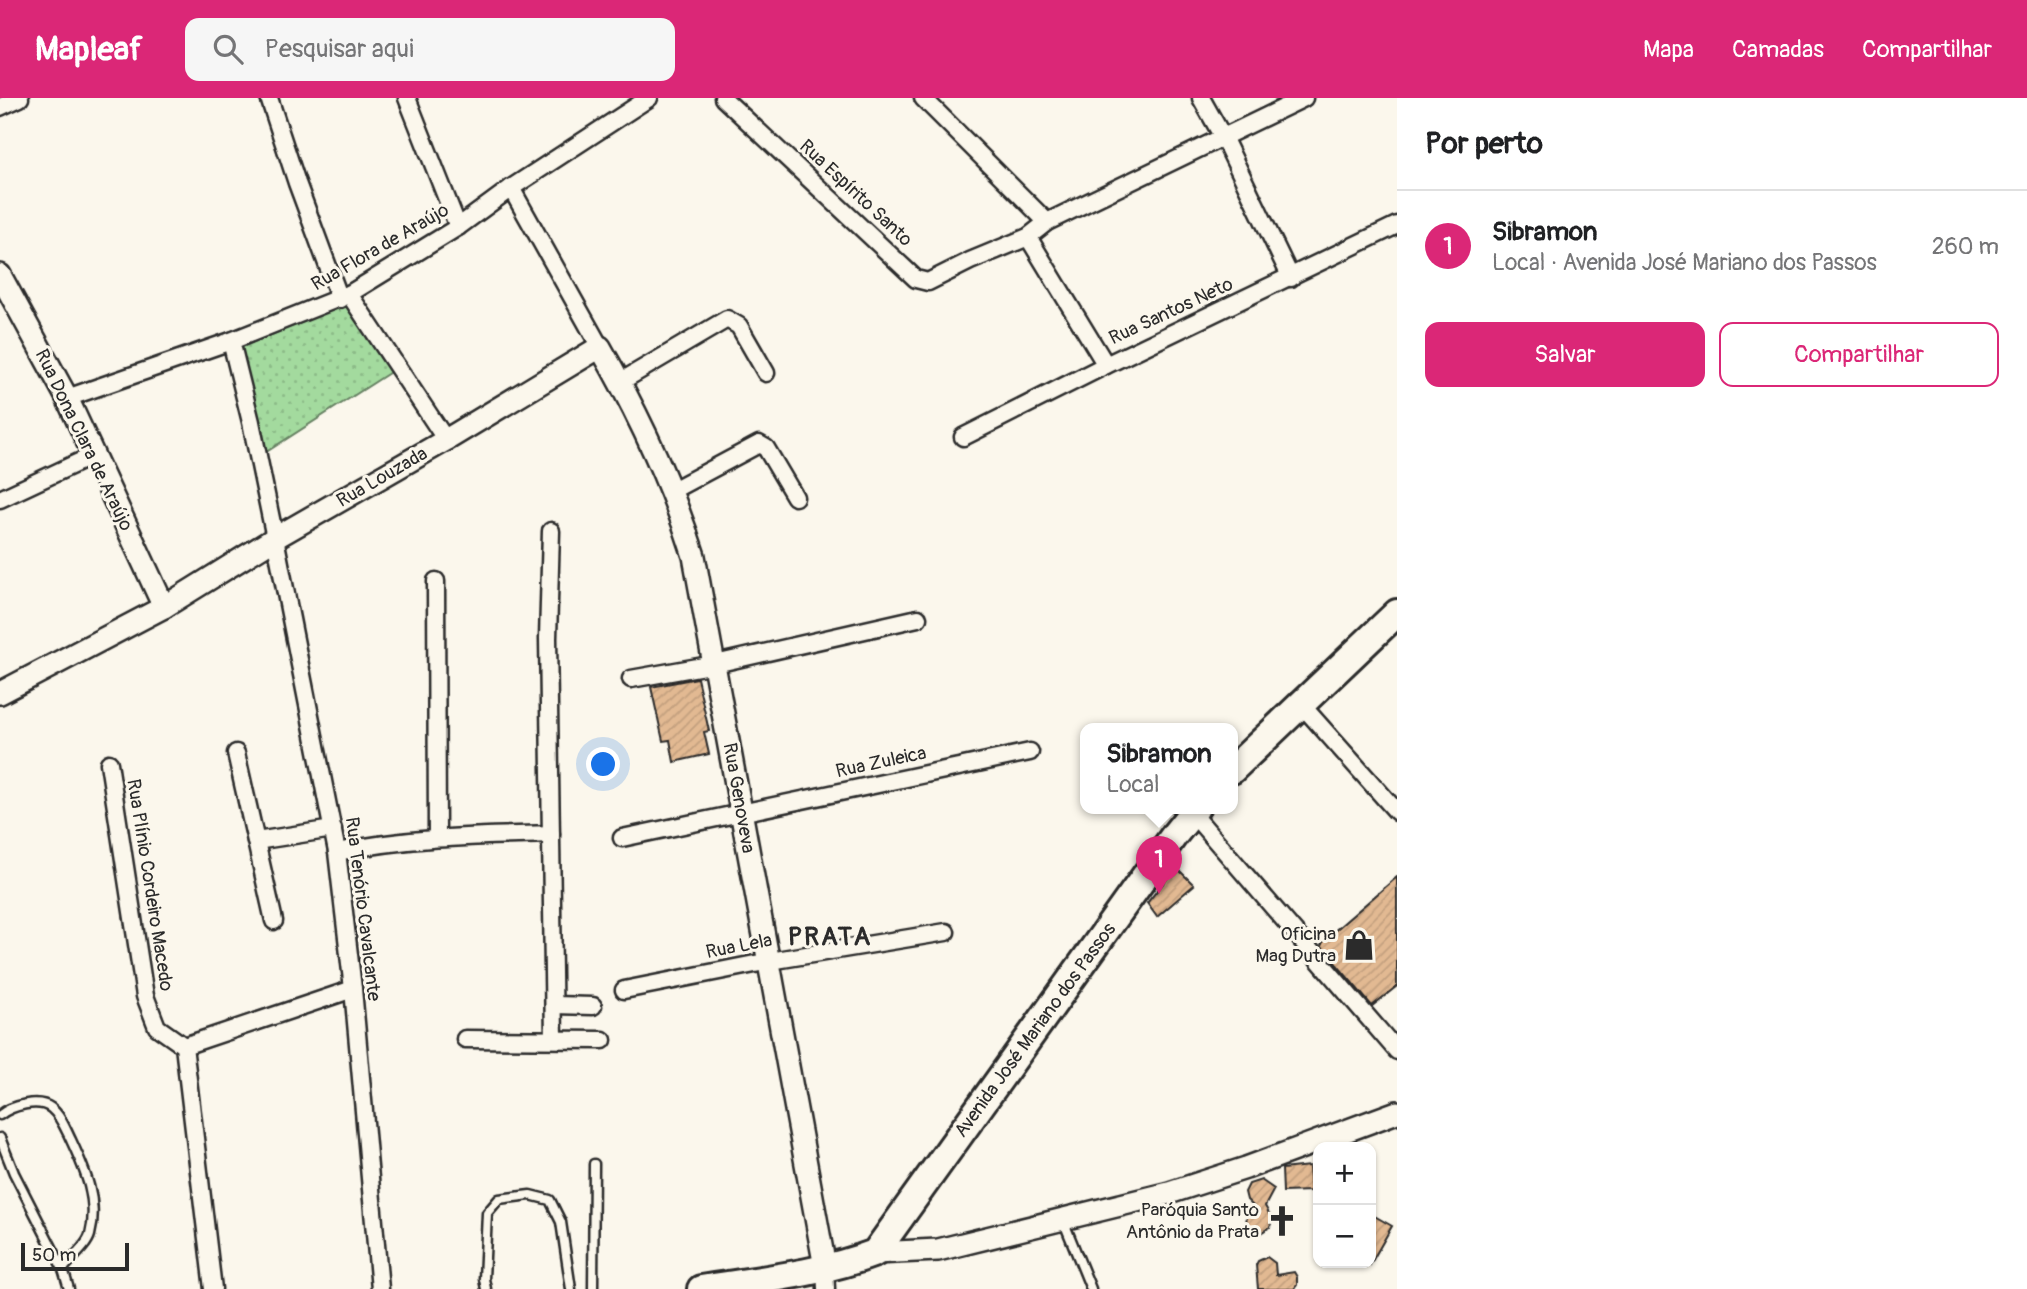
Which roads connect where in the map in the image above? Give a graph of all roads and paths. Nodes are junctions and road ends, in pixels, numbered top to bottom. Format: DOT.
graph roads {
  1 [pos="20,98"];
  2 [pos="269,98"];
  3 [pos="407,98"];
  4 [pos="649,98"];
  5 [pos="723,98"];
  6 [pos="923,98"];
  7 [pos="1201,98"];
  8 [pos="1304,98"];
  9 [pos="0,107"];
  10 [pos="1224,138"];
  11 [pos="511,188"];
  12 [pos="1048,222"];
  13 [pos="1397,225"];
  14 [pos="458,227"];
  15 [pos="1028,237"];
  16 [pos="0,275"];
  17 [pos="1291,278"];
  18 [pos="345,296"];
  19 [pos="231,341"];
  20 [pos="600,346"];
  21 [pos="1106,365"];
  22 [pos="766,373"];
  23 [pos="620,382"];
  24 [pos="67,398"];
  25 [pos="963,437"];
  26 [pos="446,440"];
  27 [pos="94,455"];
  28 [pos="671,491"];
  29 [pos="795,497"];
  30 [pos="0,499"];
  31 [pos="551,531"];
  32 [pos="275,538"];
  33 [pos="436,581"];
  34 [pos="164,607"];
  35 [pos="1397,613"];
  36 [pos="918,618"];
  37 [pos="715,664"];
  38 [pos="631,680"];
  39 [pos="0,693"];
  40 [pos="1300,703"];
  41 [pos="1030,752"];
  42 [pos="236,753"];
  43 [pos="109,763"];
  44 [pos="1238,765"];
  45 [pos="1397,812"];
  46 [pos="741,813"];
  47 [pos="1192,814"];
  48 [pos="1197,814"];
  49 [pos="333,829"];
  50 [pos="551,834"];
  51 [pos="437,838"];
  52 [pos="622,838"];
  53 [pos="256,841"];
  54 [pos="337,852"];
  55 [pos="274,922"];
  56 [pos="946,932"];
  57 [pos="770,961"];
  58 [pos="353,989"];
  59 [pos="624,990"];
  60 [pos="554,1005"];
  61 [pos="593,1006"];
  62 [pos="465,1039"];
  63 [pos="554,1039"];
  64 [pos="603,1040"];
  65 [pos="184,1046"];
  66 [pos="1397,1051"];
  67 [pos="1397,1112"];
  68 [pos="0,1115"];
  69 [pos="0,1138"];
  70 [pos="594,1164"];
  71 [pos="1063,1220"];
  72 [pos="875,1253"];
  73 [pos="63,1269"];
  74 [pos="825,1278"];
  75 [pos="69,1289"];
  76 [pos="213,1289"];
  77 [pos="380,1289"];
  78 [pos="486,1289"];
  79 [pos="571,1289"];
  80 [pos="593,1289"];
  81 [pos="701,1289"];
  82 [pos="1091,1289"];
  1 -- 9 [label="street"];
  2 -- 18 [label="street"];
  3 -- 14 [label="street"];
  4 -- 11 [label="street, Rua Flora de Araújo"];
  5 -- 15 [label="street, Rua Espírito Santo"];
  6 -- 12 [label="street"];
  7 -- 10 [label="street"];
  8 -- 10 [label="street, Rua Espírito Santo"];
  10 -- 12 [label="street, Rua Espírito Santo"];
  10 -- 17 [label="street"];
  11 -- 14 [label="street, Rua Flora de Araújo"];
  11 -- 20 [label="street"];
  12 -- 15 [label="street, Rua Espírito Santo"];
  13 -- 17 [label="street, Rua Santos Neto"];
  14 -- 18 [label="street, Rua Flora de Araújo"];
  15 -- 21 [label="street"];
  16 -- 24 [label="street, Rua Dona Clara de Araújo"];
  17 -- 21 [label="street, Rua Santos Neto"];
  18 -- 19 [label="street, Rua Flora de Araújo"];
  18 -- 26 [label="street"];
  19 -- 24 [label="street, Rua Flora de Araújo"];
  19 -- 32 [label="street, Rua Tenório Cavalcante"];
  20 -- 23 [label="street, Rua Genoveva"];
  20 -- 26 [label="street, Rua Louzada"];
  21 -- 25 [label="street, Rua Santos Neto"];
  22 -- 23 [label="street"];
  23 -- 28 [label="street, Rua Genoveva"];
  24 -- 27 [label="street, Rua Dona Clara de Araújo"];
  26 -- 32 [label="street, Rua Louzada"];
  27 -- 30 [label="street"];
  27 -- 34 [label="street, Rua Dona Clara de Araújo"];
  28 -- 29 [label="street"];
  28 -- 37 [label="street, Rua Genoveva"];
  31 -- 50 [label="street"];
  32 -- 34 [label="street, Rua Louzada"];
  32 -- 49 [label="street, Rua Tenório Cavalcante"];
  33 -- 51 [label="street"];
  34 -- 39 [label="street, Rua Louzada"];
  35 -- 40 [label="main road"];
  36 -- 37 [label="street"];
  37 -- 38 [label="street"];
  37 -- 46 [label="street, Rua Genoveva"];
  40 -- 44 [label="main road"];
  40 -- 45 [label="street"];
  41 -- 46 [label="street, Rua Zuleica"];
  42 -- 53 [label="street"];
  43 -- 65 [label="street, Rua Plínio Cordeiro Macedo"];
  46 -- 52 [label="street, Rua Zuleica"];
  46 -- 57 [label="street, Rua Genoveva"];
  47 -- 72 [label="main road, Avenida José Mariano dos Passos"];
  48 -- 66 [label="street"];
  49 -- 53 [label="street"];
  49 -- 54 [label="street, Rua Tenório Cavalcante"];
  50 -- 51 [label="street"];
  50 -- 60 [label="street"];
  51 -- 54 [label="street"];
  53 -- 55 [label="street"];
  54 -- 58 [label="street, Rua Tenório Cavalcante"];
  56 -- 57 [label="street, Rua Lela"];
  57 -- 59 [label="street, Rua Lela"];
  57 -- 74 [label="street, Rua Genoveva"];
  58 -- 65 [label="street"];
  58 -- 77 [label="street, Rua Tenório Cavalcante"];
  60 -- 61 [label="street"];
  60 -- 63 [label="street"];
  62 -- 63 [label="street"];
  63 -- 64 [label="street"];
  65 -- 76 [label="street"];
  67 -- 71 [label="street"];
  68 -- 73 [label="lane"];
  69 -- 73 [label="lane"];
  70 -- 80 [label="lane"];
  71 -- 72 [label="street"];
  71 -- 82 [label="lane"];
  72 -- 74 [label="main road"];
  73 -- 75 [label="lane"];
  74 -- 81 [label="main road"];
  78 -- 79 [label="lane"];
}
